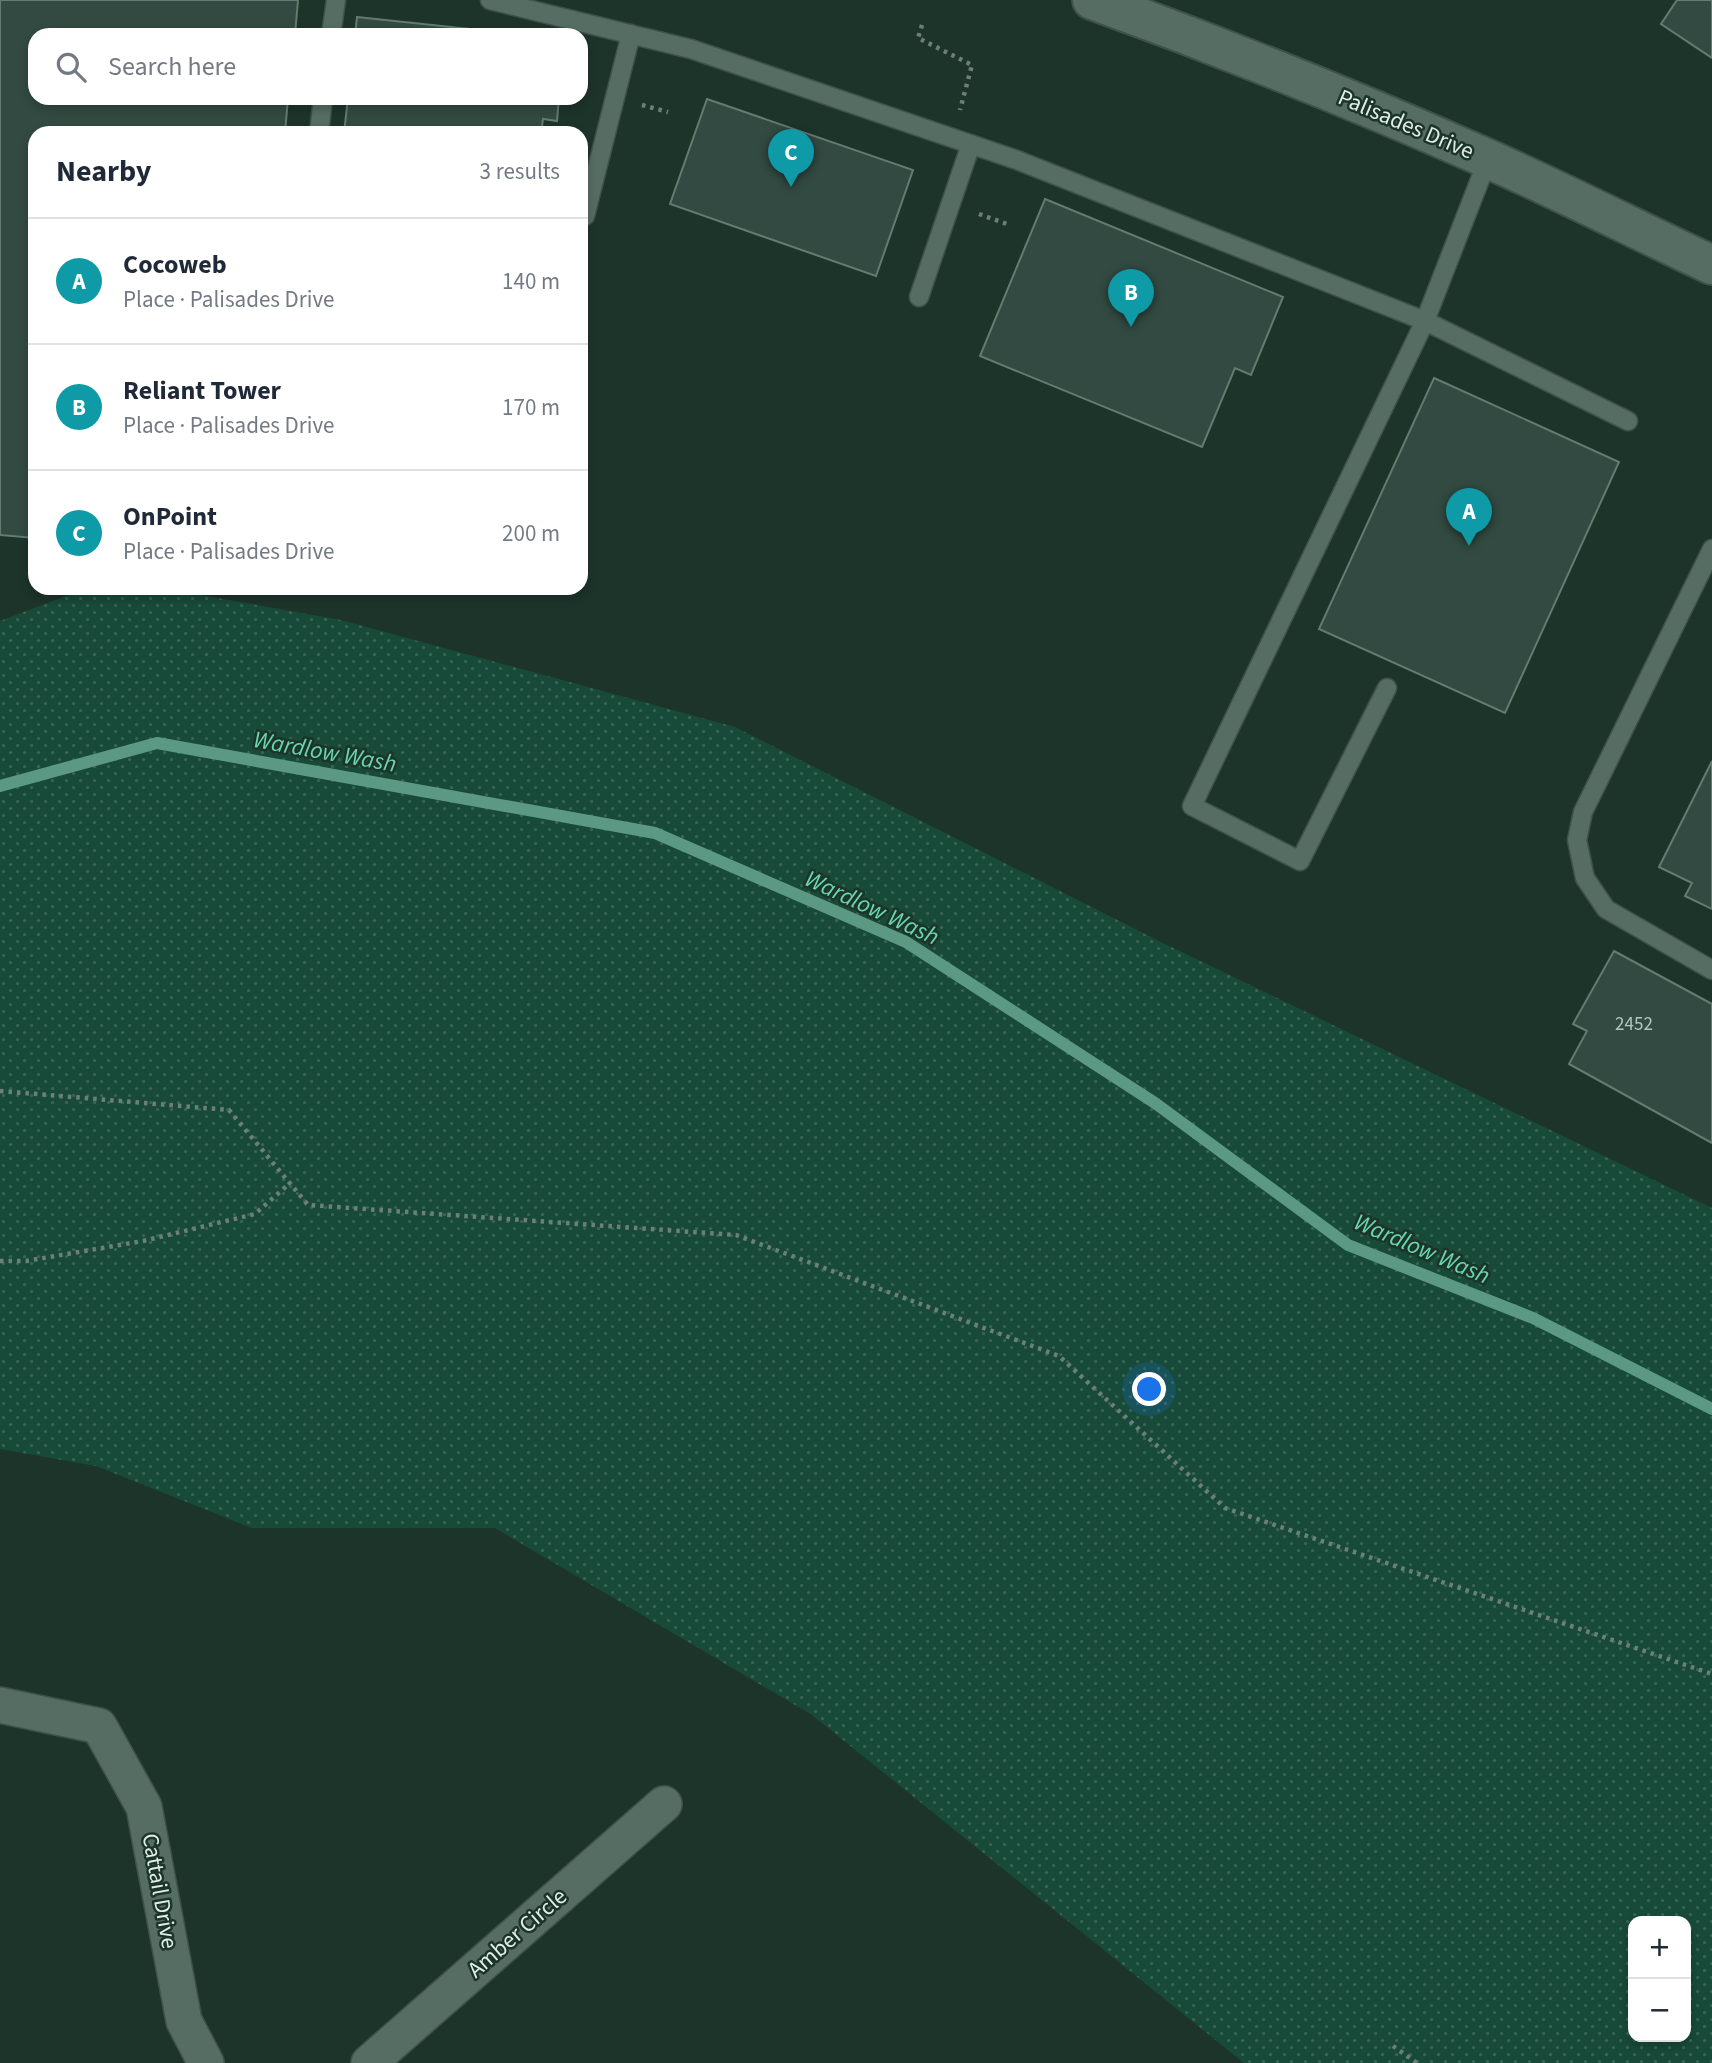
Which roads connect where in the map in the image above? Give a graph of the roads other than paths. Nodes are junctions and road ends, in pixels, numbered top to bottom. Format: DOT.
graph roads {
  1 [pos="336,0"];
  2 [pos="490,0"];
  3 [pos="1092,0"];
  4 [pos="332,28"];
  5 [pos="631,34"];
  6 [pos="322,105"];
  7 [pos="320,126"];
  8 [pos="971,144"];
  9 [pos="1488,159"];
  10 [pos="588,204"];
  11 [pos="1712,265"];
  12 [pos="919,297"];
  13 [pos="1425,321"];
  14 [pos="1628,421"];
  15 [pos="1712,549"];
  16 [pos="1387,688"];
  17 [pos="1712,970"];
  18 [pos="0,1705"];
  19 [pos="664,1804"];
  20 [pos="206,2063"];
  21 [pos="369,2063"];
  1 -- 4 [label="lane"];
  2 -- 5 [label="lane"];
  3 -- 9 [label="street, Palisades Drive"];
  5 -- 8 [label="lane"];
  5 -- 10 [label="lane"];
  6 -- 7 [label="lane"];
  8 -- 12 [label="lane"];
  8 -- 13 [label="lane"];
  9 -- 11 [label="street, Palisades Drive"];
  9 -- 13 [label="lane"];
  13 -- 14 [label="lane"];
  13 -- 16 [label="lane"];
  15 -- 17 [label="lane"];
  18 -- 20 [label="street, Cattail Drive"];
  19 -- 21 [label="street, Amber Circle"];
}
